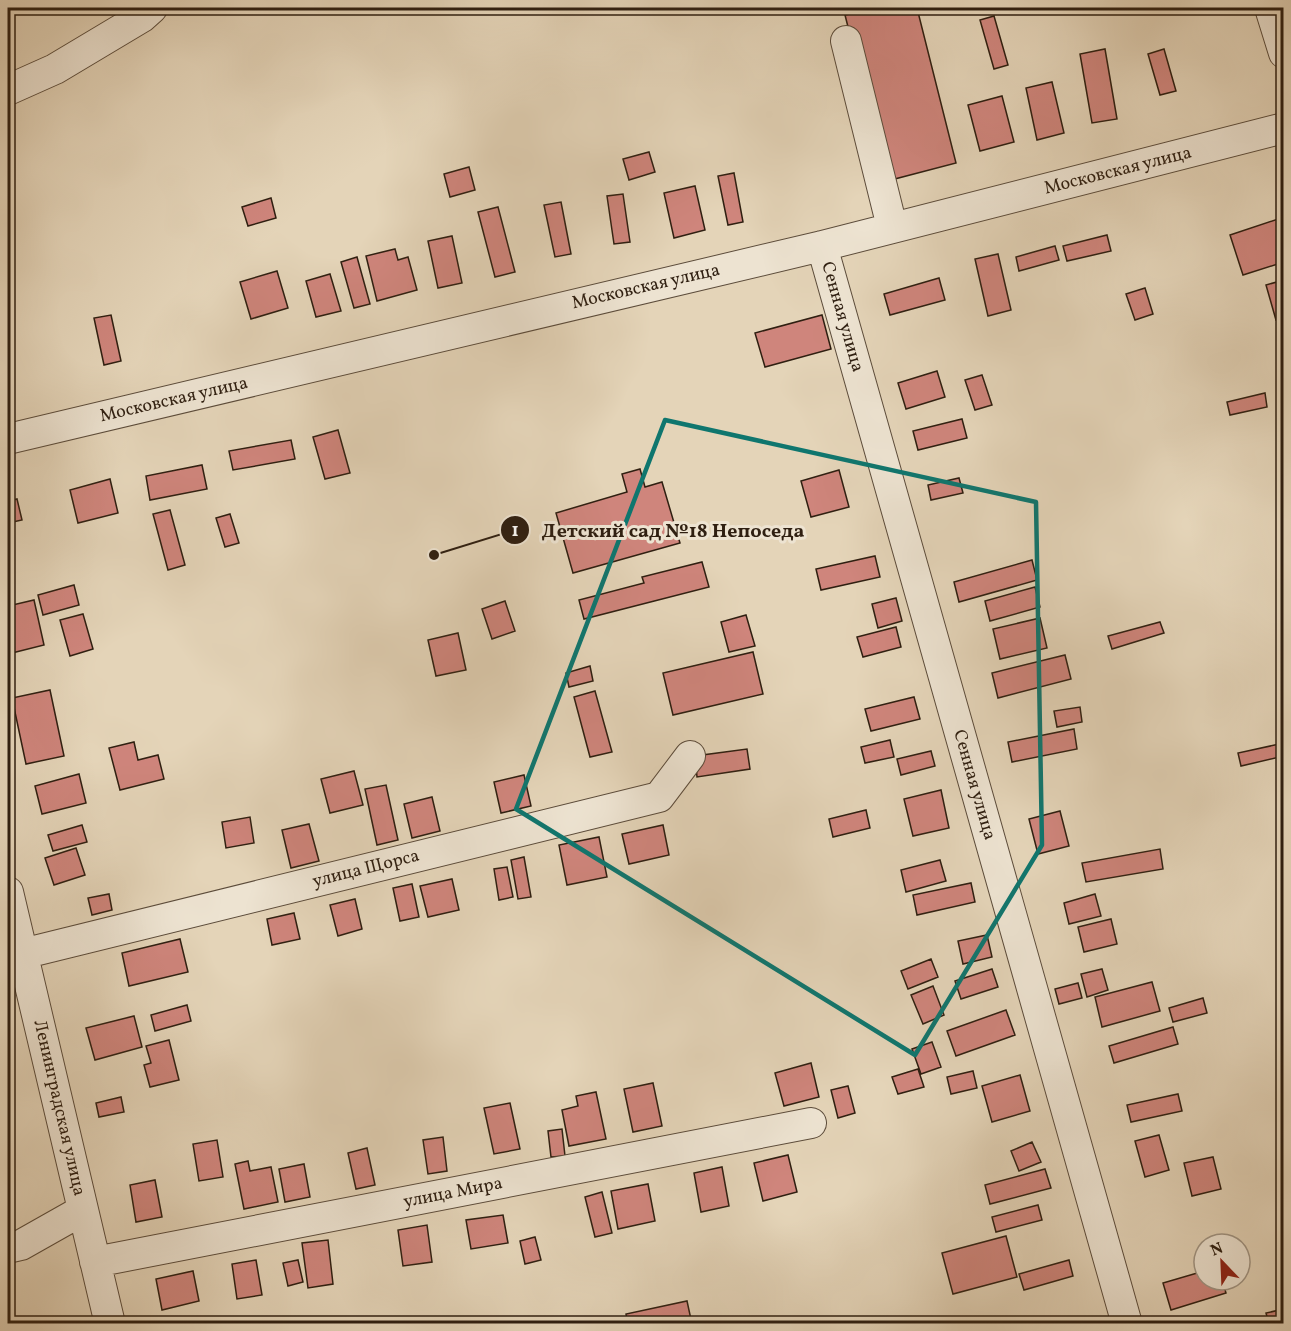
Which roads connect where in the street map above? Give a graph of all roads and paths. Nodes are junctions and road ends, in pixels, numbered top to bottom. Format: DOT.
graph roads {
  1 [pos="152,8"];
  2 [pos="1270,8"];
  3 [pos="846,41"];
  4 [pos="1284,53"];
  5 [pos="8,90"];
  6 [pos="1284,128"];
  7 [pos="892,227"];
  8 [pos="822,246"];
  9 [pos="8,439"];
  10 [pos="690,756"];
  11 [pos="8,892"];
  12 [pos="22,954"];
  13 [pos="811,1123"];
  14 [pos="83,1210"];
  15 [pos="8,1248"];
  16 [pos="95,1262"];
  17 [pos="110,1323"];
  18 [pos="1127,1323"];
  1 -- 5 [label="street"];
  2 -- 4 [label="street"];
  3 -- 7 [label="street"];
  6 -- 7 [label="street, Московская улица"];
  7 -- 8 [label="street, Московская улица"];
  8 -- 9 [label="street, Московская улица"];
  8 -- 18 [label="street, Сенная улица"];
  10 -- 12 [label="street, улица Щорса"];
  11 -- 12 [label="street, Ленинградская улица"];
  12 -- 14 [label="street, Ленинградская улица"];
  13 -- 16 [label="street, улица Мира"];
  14 -- 15 [label="street"];
  14 -- 16 [label="street, Ленинградская улица"];
  16 -- 17 [label="street, Ленинградская улица"];
}
